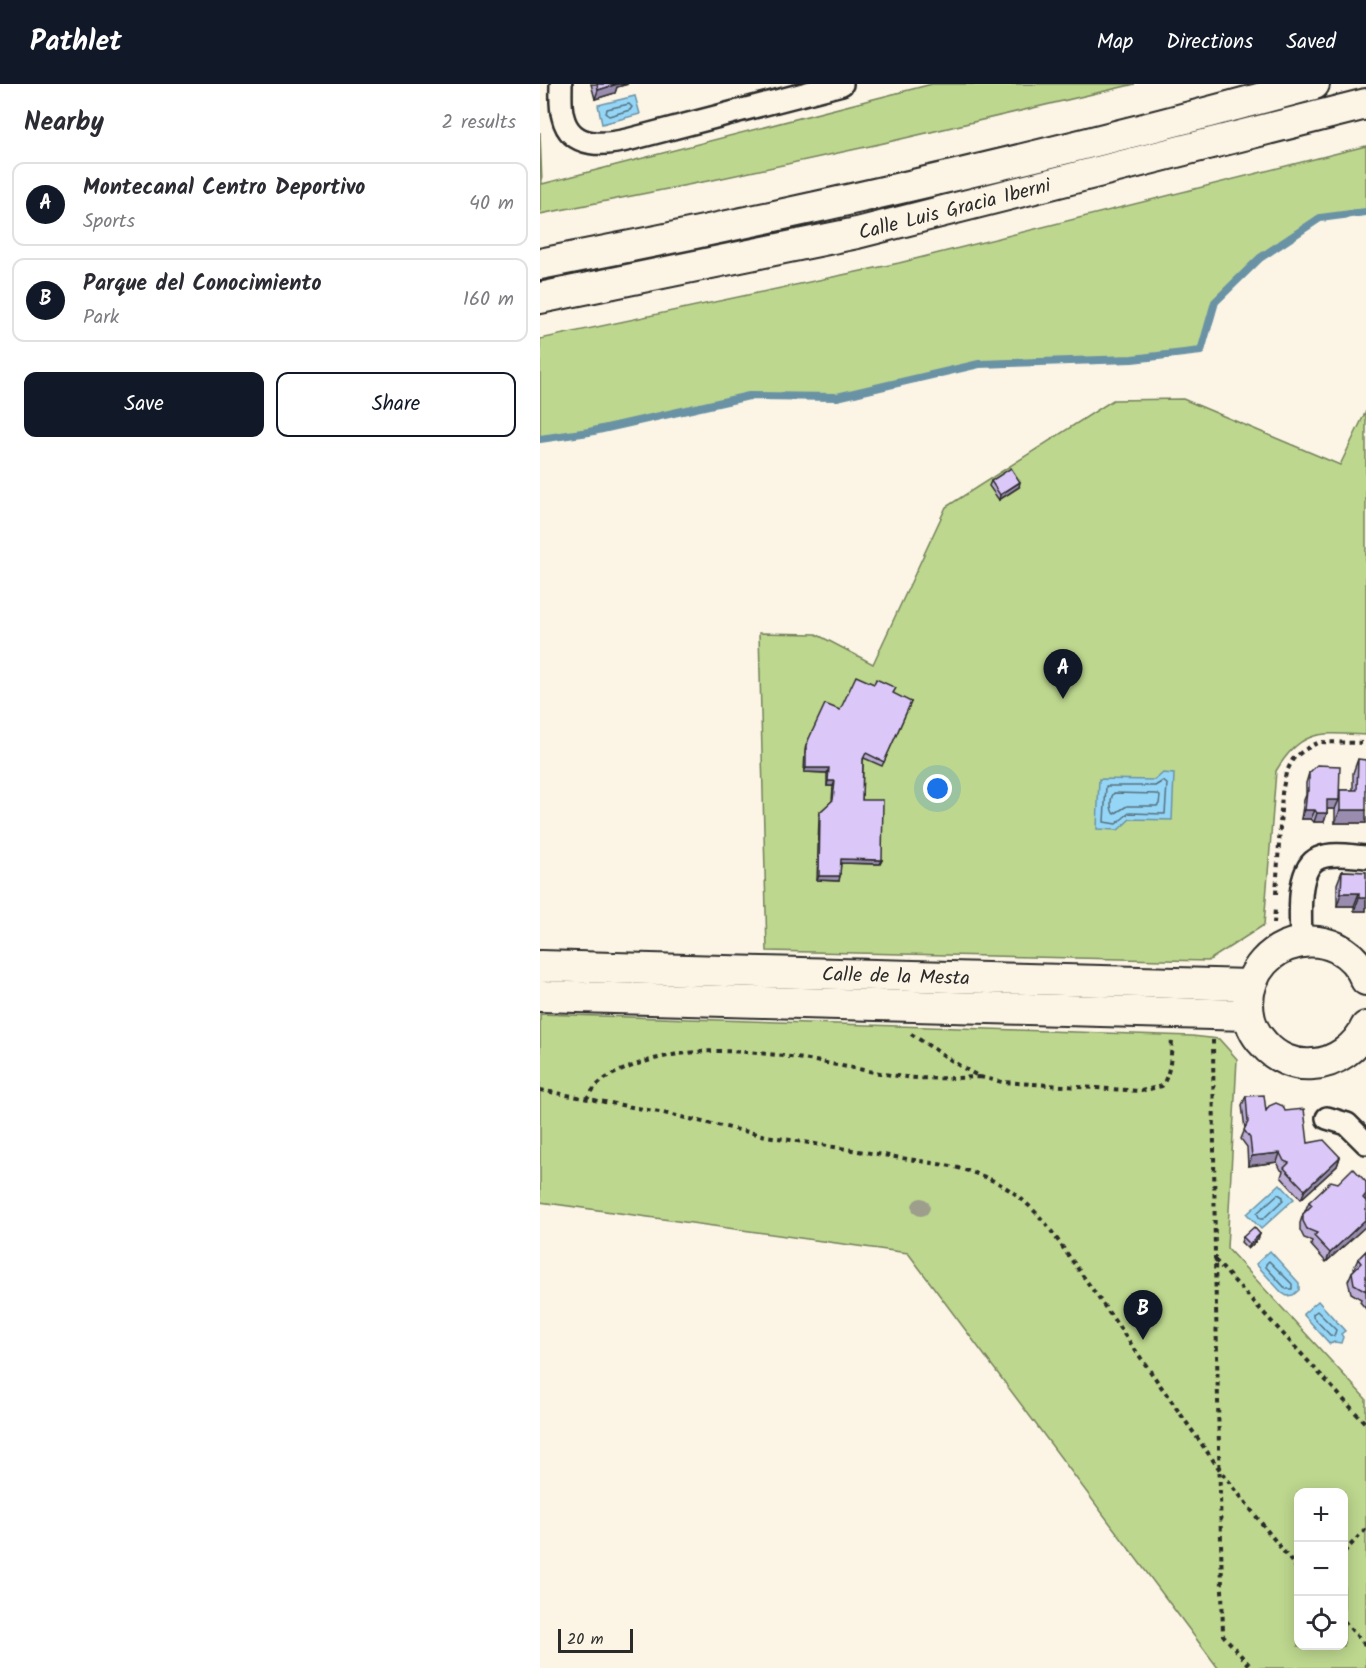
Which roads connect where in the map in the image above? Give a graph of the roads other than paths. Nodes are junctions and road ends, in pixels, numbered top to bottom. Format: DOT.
graph roads {
  1 [pos="561,84"];
  2 [pos="842,84"];
  3 [pos="1314,84"];
  4 [pos="1240,94"];
  5 [pos="1366,104"];
  6 [pos="540,264"];
  7 [pos="540,298"];
  8 [pos="1366,857"];
  9 [pos="1288,947"];
  10 [pos="540,966"];
  11 [pos="1366,980"];
  12 [pos="1250,986"];
  13 [pos="540,996"];
  14 [pos="1248,1015"];
  15 [pos="1361,1046"];
  16 [pos="1327,1118"];
  17 [pos="1366,1143"];
  1 -- 2 [label="street"];
  3 -- 4 [label="street, Calle Luis Gracia Iberni"];
  4 -- 6 [label="street, Calle Luis Gracia Iberni"];
  5 -- 7 [label="street, Calle Luis Gracia Iberni"];
  8 -- 9 [label="street"];
  9 -- 11 [label="street"];
  9 -- 12 [label="street"];
  10 -- 12 [label="street, Calle de la Mesta"];
  12 -- 14 [label="street"];
  13 -- 14 [label="street, Calle de la Mesta"];
  14 -- 15 [label="street"];
  16 -- 17 [label="street"];
}
